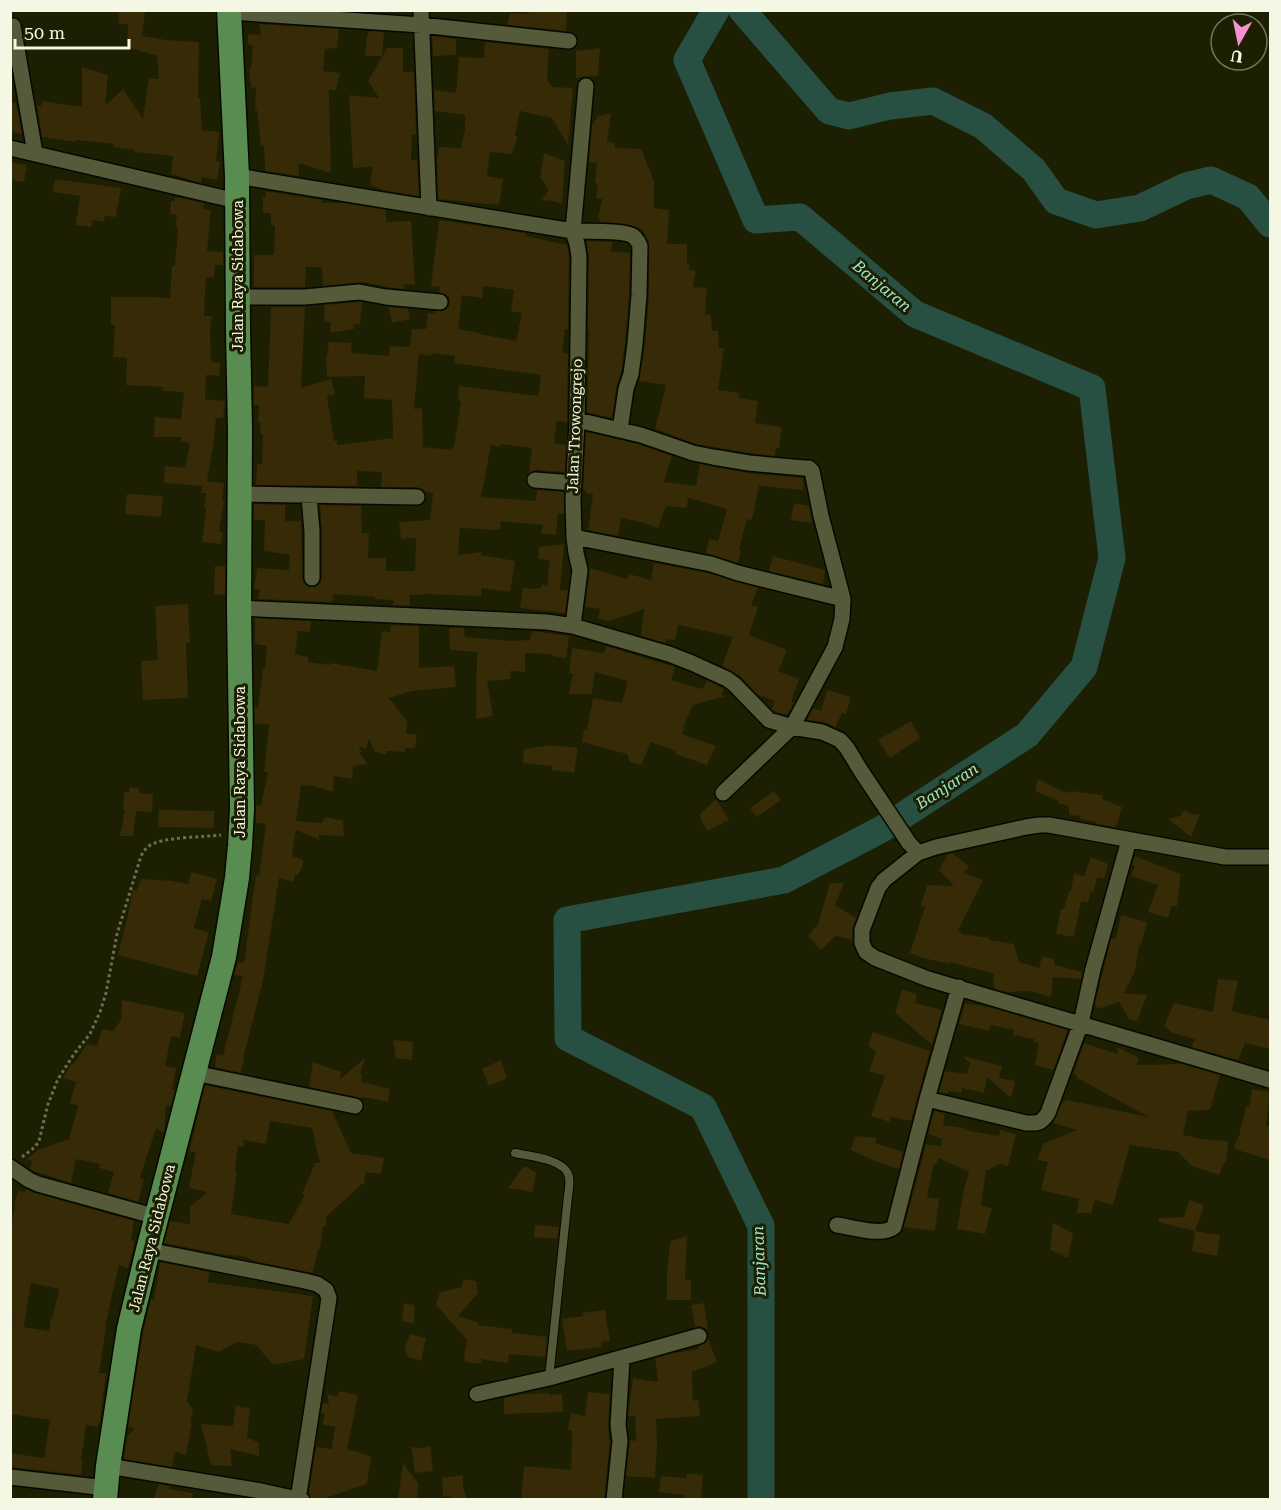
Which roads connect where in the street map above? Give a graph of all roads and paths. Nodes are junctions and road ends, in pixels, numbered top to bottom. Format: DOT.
graph roads {
  1 [pos="229,11"];
  2 [pos="421,18"];
  3 [pos="13,26"];
  4 [pos="569,41"];
  5 [pos="586,86"];
  6 [pos="10,148"];
  7 [pos="35,153"];
  8 [pos="237,176"];
  9 [pos="237,201"];
  10 [pos="429,208"];
  11 [pos="573,231"];
  12 [pos="237,297"];
  13 [pos="440,302"];
  14 [pos="577,420"];
  15 [pos="620,430"];
  16 [pos="535,480"];
  17 [pos="574,483"];
  18 [pos="240,494"];
  19 [pos="309,496"];
  20 [pos="417,497"];
  21 [pos="574,537"];
  22 [pos="312,578"];
  23 [pos="843,599"];
  24 [pos="239,608"];
  25 [pos="573,626"];
  26 [pos="792,727"];
  27 [pos="723,793"];
  28 [pos="241,832"];
  29 [pos="1129,840"];
  30 [pos="914,848"];
  31 [pos="1270,857"];
  32 [pos="959,987"];
  33 [pos="1081,1023"];
  34 [pos="194,1073"];
  35 [pos="1270,1080"];
  36 [pos="927,1099"];
  37 [pos="355,1106"];
  38 [pos="515,1153"];
  39 [pos="14,1163"];
  40 [pos="157,1217"];
  41 [pos="837,1225"];
  42 [pos="148,1250"];
  43 [pos="699,1336"];
  44 [pos="622,1359"];
  45 [pos="549,1378"];
  46 [pos="477,1394"];
  47 [pos="10,1477"];
  48 [pos="106,1484"];
  49 [pos="299,1499"];
  50 [pos="614,1500"];
  1 -- 2 [label="street"];
  1 -- 8 [label="highway, Jalan Raya Sidabowa"];
  2 -- 4 [label="street"];
  2 -- 10 [label="street"];
  3 -- 7 [label="street"];
  5 -- 11 [label="street, Jalan Trowongrejo"];
  6 -- 7 [label="street"];
  7 -- 9 [label="street"];
  8 -- 9 [label="highway, Jalan Raya Sidabowa"];
  8 -- 10 [label="street"];
  9 -- 12 [label="highway, Jalan Raya Sidabowa"];
  10 -- 11 [label="street"];
  11 -- 14 [label="street, Jalan Trowongrejo"];
  11 -- 15 [label="street"];
  12 -- 13 [label="street"];
  12 -- 18 [label="highway, Jalan Raya Sidabowa"];
  14 -- 15 [label="street"];
  14 -- 17 [label="street, Jalan Trowongrejo"];
  15 -- 23 [label="street"];
  16 -- 17 [label="street"];
  17 -- 21 [label="street, Jalan Trowongrejo"];
  18 -- 19 [label="street"];
  18 -- 24 [label="highway, Jalan Raya Sidabowa"];
  19 -- 20 [label="street"];
  19 -- 22 [label="street"];
  21 -- 23 [label="street"];
  21 -- 25 [label="street, Jalan Trowongrejo"];
  23 -- 26 [label="street"];
  24 -- 25 [label="street"];
  24 -- 28 [label="highway, Jalan Raya Sidabowa"];
  25 -- 26 [label="street"];
  26 -- 27 [label="street"];
  26 -- 30 [label="street"];
  28 -- 34 [label="highway, Jalan Raya Sidabowa"];
  28 -- 39 [label="path"];
  29 -- 30 [label="street"];
  29 -- 31 [label="street"];
  29 -- 33 [label="street"];
  30 -- 32 [label="street"];
  32 -- 33 [label="street"];
  32 -- 36 [label="street"];
  33 -- 35 [label="street"];
  33 -- 36 [label="street"];
  34 -- 37 [label="street"];
  34 -- 40 [label="highway, Jalan Raya Sidabowa"];
  36 -- 41 [label="street"];
  38 -- 45 [label="lane"];
  39 -- 40 [label="street"];
  40 -- 42 [label="highway, Jalan Raya Sidabowa"];
  42 -- 48 [label="highway, Jalan Raya Sidabowa"];
  42 -- 49 [label="street"];
  43 -- 44 [label="street"];
  44 -- 45 [label="street"];
  44 -- 50 [label="street"];
  45 -- 46 [label="street"];
  47 -- 48 [label="street"];
  48 -- 49 [label="street"];
}
